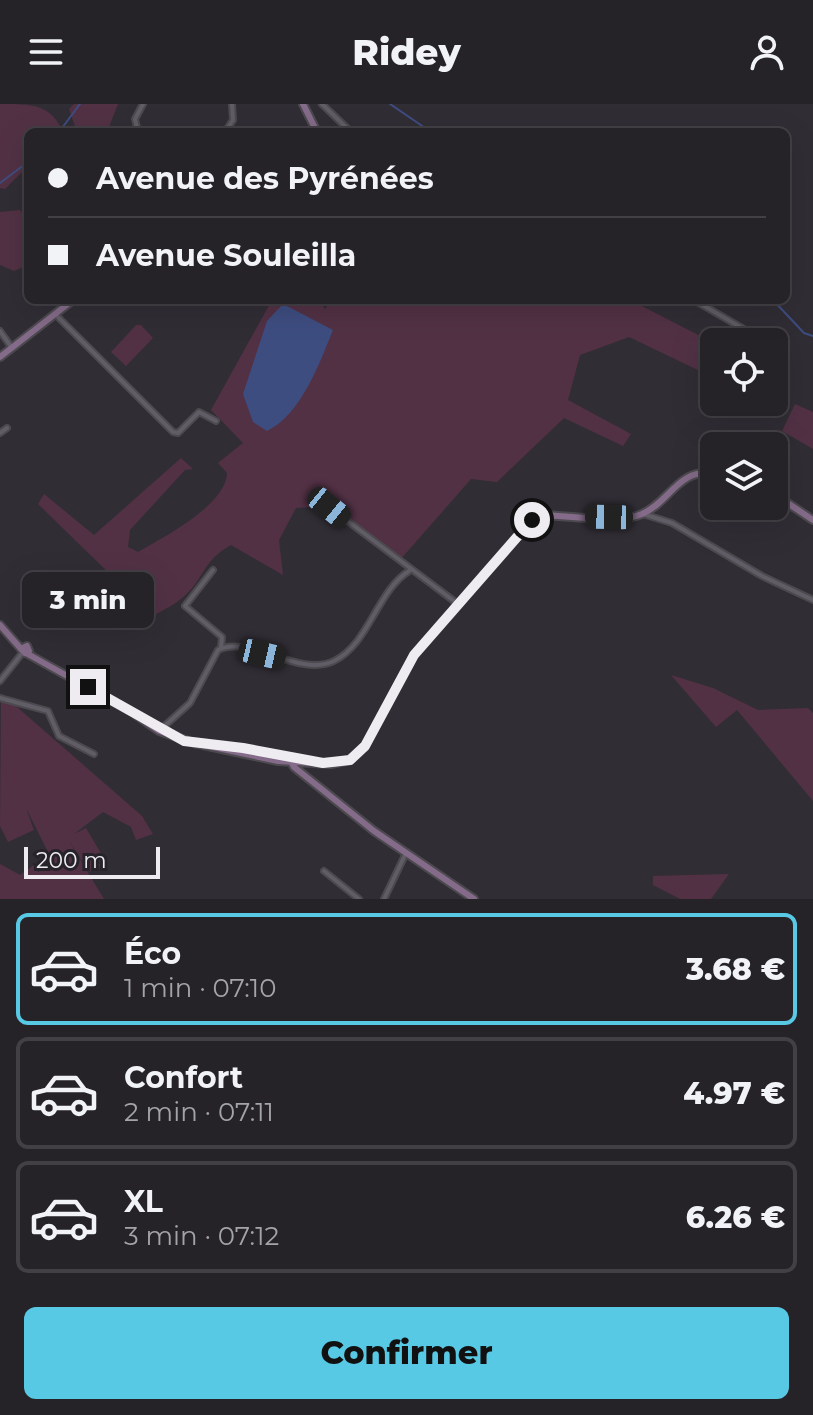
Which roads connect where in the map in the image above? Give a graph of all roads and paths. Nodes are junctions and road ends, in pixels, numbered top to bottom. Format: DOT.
graph roads {
  1 [pos="143,104"];
  2 [pos="232,104"];
  3 [pos="303,104"];
  4 [pos="322,104"];
  5 [pos="137,128"];
  6 [pos="228,128"];
  7 [pos="315,128"];
  8 [pos="347,128"];
  9 [pos="68,304"];
  10 [pos="701,304"];
  11 [pos="55,314"];
  12 [pos="742,328"];
  13 [pos="0,331"];
  14 [pos="12,348"];
  15 [pos="0,357"];
  16 [pos="216,421"];
  17 [pos="7,428"];
  18 [pos="0,433"];
  19 [pos="700,472"];
  20 [pos="788,503"];
  21 [pos="329,507"];
  22 [pos="643,514"];
  23 [pos="813,520"];
  24 [pos="213,570"];
  25 [pos="409,571"];
  26 [pos="813,600"];
  27 [pos="458,604"];
  28 [pos="0,625"];
  29 [pos="221,648"];
  30 [pos="25,650"];
  31 [pos="0,681"];
  32 [pos="0,698"];
  33 [pos="160,730"];
  34 [pos="94,754"];
  35 [pos="286,761"];
  36 [pos="302,761"];
  37 [pos="323,763"];
  38 [pos="299,771"];
  39 [pos="325,790"];
  40 [pos="406,853"];
  41 [pos="324,871"];
  42 [pos="359,899"];
  43 [pos="384,899"];
  44 [pos="474,899"];
  1 -- 5 [label="street"];
  2 -- 6 [label="street"];
  3 -- 7 [label="street"];
  4 -- 8 [label="street"];
  9 -- 11 [label="street"];
  10 -- 12 [label="street"];
  11 -- 14 [label="street"];
  11 -- 16 [label="street"];
  13 -- 14 [label="street"];
  14 -- 15 [label="street"];
  17 -- 18 [label="street"];
  19 -- 22 [label="street"];
  20 -- 23 [label="street"];
  21 -- 25 [label="street"];
  22 -- 26 [label="street"];
  22 -- 27 [label="street"];
  24 -- 29 [label="street"];
  25 -- 27 [label="street"];
  25 -- 29 [label="street"];
  27 -- 37 [label="street"];
  28 -- 30 [label="street"];
  29 -- 33 [label="street"];
  30 -- 31 [label="street"];
  30 -- 33 [label="street"];
  32 -- 34 [label="street"];
  33 -- 35 [label="street"];
  35 -- 36 [label="street"];
  35 -- 37 [label="street"];
  35 -- 38 [label="street"];
  35 -- 39 [label="street"];
  36 -- 37 [label="street"];
  36 -- 38 [label="street"];
  38 -- 39 [label="street"];
  39 -- 40 [label="street"];
  40 -- 43 [label="street"];
  40 -- 44 [label="street"];
  41 -- 42 [label="street"];
}
